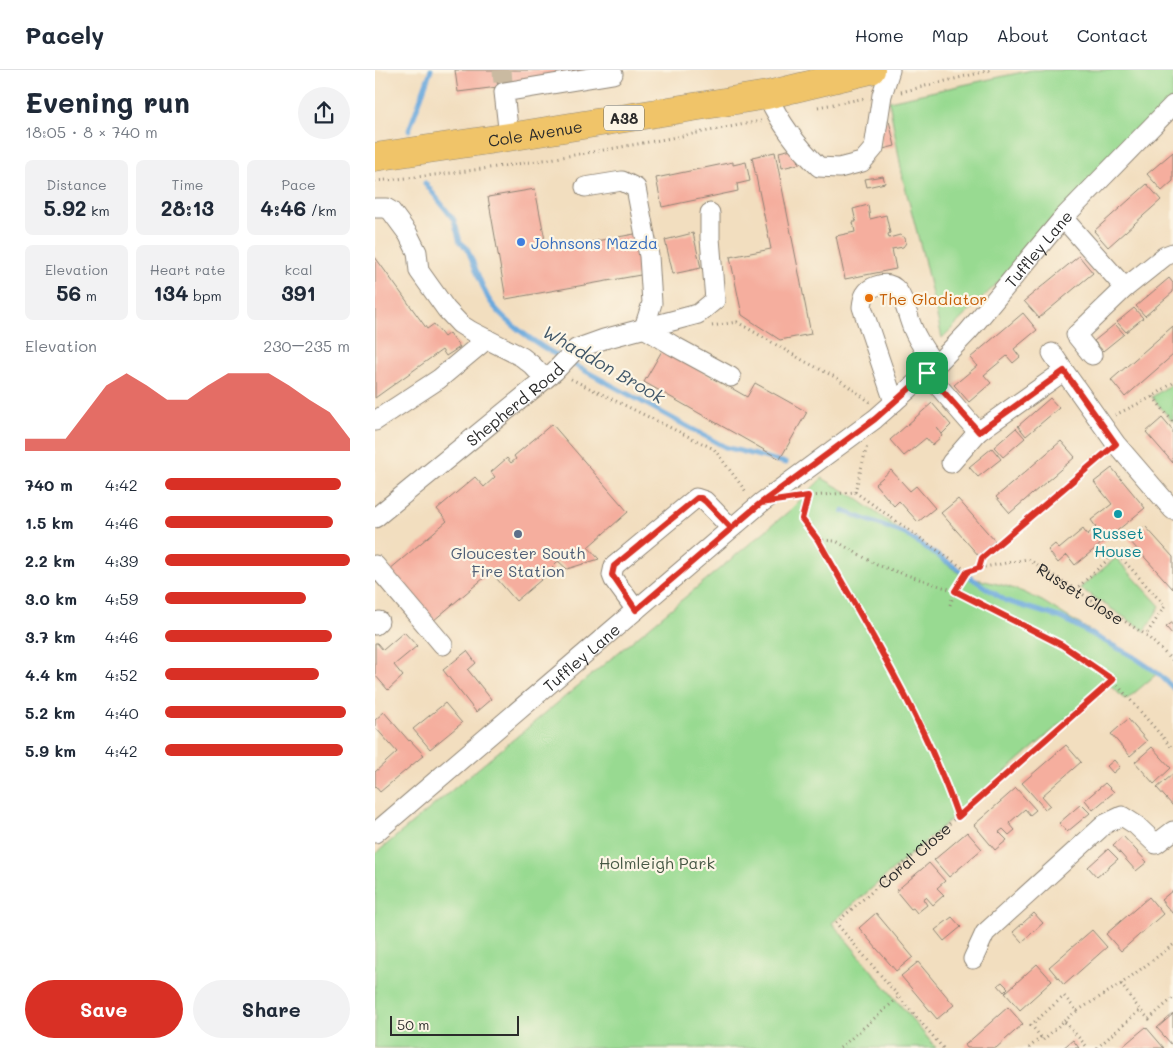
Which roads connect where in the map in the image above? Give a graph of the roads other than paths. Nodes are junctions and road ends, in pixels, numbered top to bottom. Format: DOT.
graph roads {
  1 [pos="871,70"];
  2 [pos="891,70"];
  3 [pos="613,74"];
  4 [pos="767,94"];
  5 [pos="1173,105"];
  6 [pos="509,137"];
  7 [pos="375,157"];
  8 [pos="585,186"];
  9 [pos="375,208"];
  10 [pos="710,213"];
  11 [pos="1063,218"];
  12 [pos="1173,253"];
  13 [pos="1125,288"];
  14 [pos="645,328"];
  15 [pos="487,339"];
  16 [pos="1052,353"];
  17 [pos="1092,355"];
  18 [pos="931,369"];
  19 [pos="1064,371"];
  20 [pos="550,375"];
  21 [pos="731,378"];
  22 [pos="884,411"];
  23 [pos="375,421"];
  24 [pos="979,432"];
  25 [pos="951,463"];
  26 [pos="1173,510"];
  27 [pos="375,518"];
  28 [pos="731,528"];
  29 [pos="375,565"];
  30 [pos="636,610"];
  31 [pos="443,645"];
  32 [pos="1173,831"];
  33 [pos="375,833"];
  34 [pos="973,959"];
  1 -- 4 [label="highway, Cole Avenue / A38"];
  2 -- 4 [label="street"];
  3 -- 6 [label="street"];
  4 -- 6 [label="highway, Cole Avenue / A38"];
  5 -- 11 [label="street, Tuffley Lane"];
  6 -- 7 [label="highway, Cole Avenue / A38"];
  8 -- 14 [label="street"];
  9 -- 15 [label="street"];
  10 -- 14 [label="street, Shepherd Road"];
  11 -- 13 [label="street"];
  11 -- 18 [label="street, Tuffley Lane"];
  12 -- 13 [label="street"];
  13 -- 17 [label="street"];
  14 -- 20 [label="street, Shepherd Road"];
  14 -- 21 [label="street"];
  15 -- 20 [label="street"];
  15 -- 23 [label="street"];
  16 -- 19 [label="street"];
  18 -- 22 [label="street, Tuffley Lane"];
  18 -- 22 [label="street"];
  18 -- 24 [label="street"];
  19 -- 24 [label="street"];
  19 -- 26 [label="street"];
  20 -- 27 [label="street, Shepherd Road"];
  22 -- 28 [label="street, Tuffley Lane"];
  24 -- 25 [label="street"];
  28 -- 30 [label="street, Tuffley Lane"];
  28 -- 30 [label="street"];
  29 -- 31 [label="street"];
  30 -- 33 [label="street, Tuffley Lane"];
  32 -- 34 [label="street"];
}
